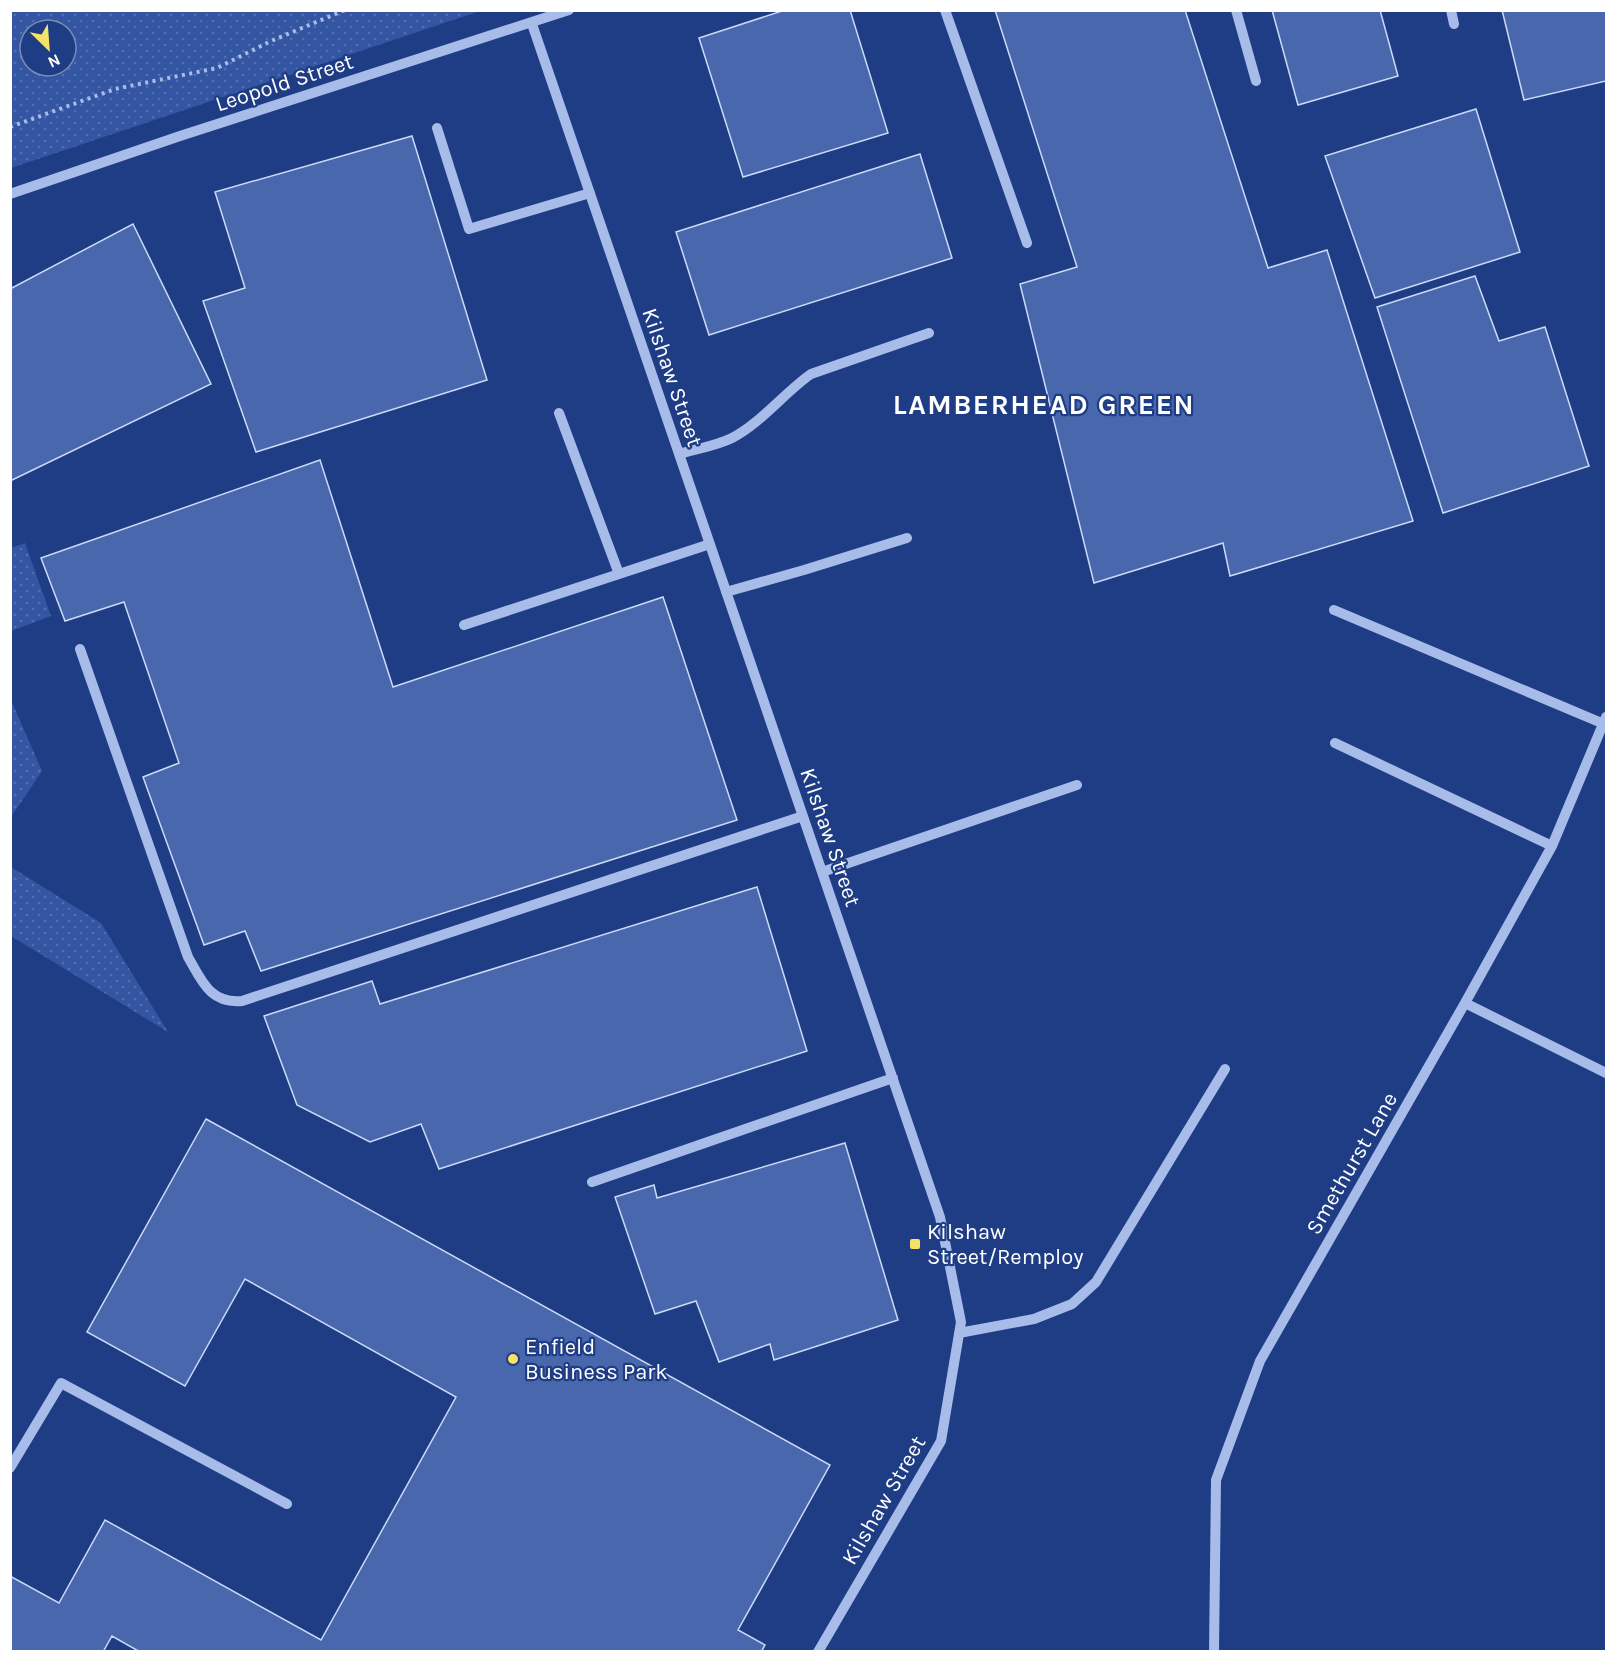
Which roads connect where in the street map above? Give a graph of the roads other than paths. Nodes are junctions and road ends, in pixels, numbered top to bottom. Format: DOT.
graph roads {
  1 [pos="569,10"];
  2 [pos="945,10"];
  3 [pos="1236,10"];
  4 [pos="1451,10"];
  5 [pos="532,24"];
  6 [pos="1454,24"];
  7 [pos="1256,81"];
  8 [pos="437,128"];
  9 [pos="590,193"];
  10 [pos="10,194"];
  11 [pos="1027,243"];
  12 [pos="929,333"];
  13 [pos="559,413"];
  14 [pos="679,454"];
  15 [pos="907,537"];
  16 [pos="710,544"];
  17 [pos="619,574"];
  18 [pos="726,592"];
  19 [pos="1334,610"];
  20 [pos="464,625"];
  21 [pos="80,649"];
  22 [pos="1605,721"];
  23 [pos="1335,743"];
  24 [pos="1077,785"];
  25 [pos="803,816"];
  26 [pos="1552,846"];
  27 [pos="822,872"];
  28 [pos="1465,1003"];
  29 [pos="1226,1069"];
  30 [pos="1606,1073"];
  31 [pos="893,1078"];
  32 [pos="592,1182"];
  33 [pos="959,1333"];
  34 [pos="10,1468"];
  35 [pos="287,1504"];
  36 [pos="818,1652"];
  37 [pos="1214,1652"];
  1 -- 5 [label="street, Leopold Street"];
  2 -- 11 [label="street"];
  3 -- 7 [label="street"];
  4 -- 6 [label="street"];
  5 -- 9 [label="street, Kilshaw Street"];
  5 -- 10 [label="street, Leopold Street"];
  8 -- 9 [label="street"];
  9 -- 14 [label="street, Kilshaw Street"];
  12 -- 14 [label="street"];
  13 -- 17 [label="street"];
  14 -- 16 [label="street, Kilshaw Street"];
  15 -- 18 [label="street"];
  16 -- 17 [label="street"];
  16 -- 18 [label="street, Kilshaw Street"];
  17 -- 20 [label="street"];
  18 -- 25 [label="street, Kilshaw Street"];
  19 -- 22 [label="street"];
  21 -- 25 [label="street"];
  22 -- 26 [label="street, Smethurst Lane"];
  23 -- 26 [label="street"];
  24 -- 27 [label="street"];
  25 -- 27 [label="street, Kilshaw Street"];
  26 -- 28 [label="street, Smethurst Lane"];
  27 -- 31 [label="street, Kilshaw Street"];
  28 -- 30 [label="street"];
  28 -- 37 [label="street, Smethurst Lane"];
  29 -- 33 [label="street"];
  31 -- 32 [label="street"];
  31 -- 33 [label="street, Kilshaw Street"];
  33 -- 36 [label="street, Kilshaw Street"];
  34 -- 35 [label="street"];
}
